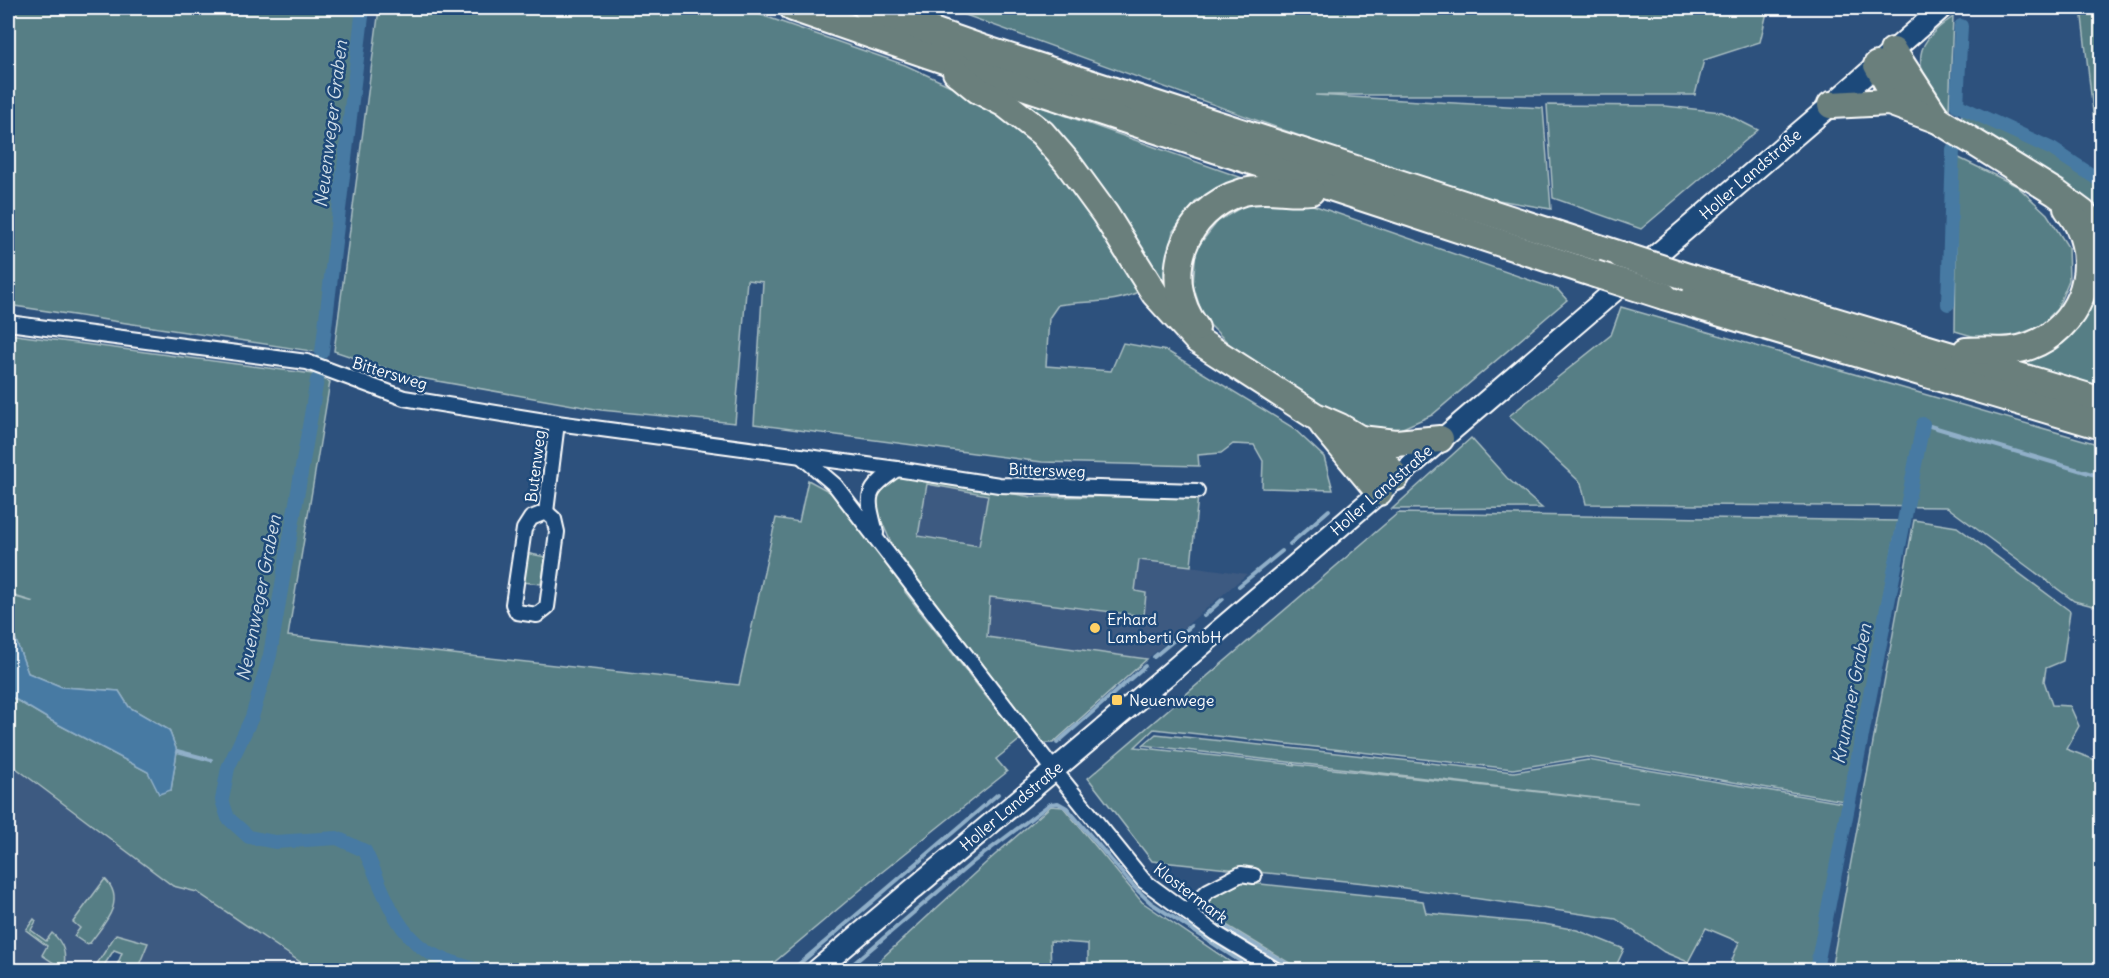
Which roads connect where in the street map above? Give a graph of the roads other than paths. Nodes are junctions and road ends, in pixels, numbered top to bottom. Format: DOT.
graph roads {
  1 [pos="793,8"];
  2 [pos="867,8"];
  3 [pos="1942,8"];
  4 [pos="1885,58"];
  5 [pos="941,60"];
  6 [pos="1831,105"];
  7 [pos="1912,110"];
  8 [pos="1938,120"];
  9 [pos="1332,188"];
  10 [pos="2056,193"];
  11 [pos="2102,233"];
  12 [pos="8,323"];
  13 [pos="1215,352"];
  14 [pos="1942,354"];
  15 [pos="2102,401"];
  16 [pos="1315,416"];
  17 [pos="557,423"];
  18 [pos="2102,426"];
  19 [pos="1360,439"];
  20 [pos="1440,439"];
  21 [pos="801,456"];
  22 [pos="897,469"];
  23 [pos="1387,485"];
  24 [pos="1197,490"];
  25 [pos="546,512"];
  26 [pos="878,539"];
  27 [pos="1054,770"];
  28 [pos="1254,876"];
  29 [pos="1186,912"];
  30 [pos="817,970"];
  31 [pos="1276,970"];
  1 -- 5 [label="highway"];
  2 -- 14 [label="highway, bridge"];
  3 -- 4 [label="main road, Holler Landstraße"];
  4 -- 6 [label="main road, Holler Landstraße"];
  4 -- 7 [label="highway"];
  4 -- 8 [label="highway"];
  5 -- 9 [label="highway"];
  5 -- 13 [label="highway"];
  6 -- 7 [label="highway"];
  6 -- 20 [label="main road, Holler Landstraße"];
  7 -- 8 [label="highway"];
  8 -- 10 [label="highway"];
  9 -- 13 [label="highway"];
  9 -- 18 [label="highway, bridge"];
  10 -- 11 [label="highway"];
  10 -- 14 [label="highway"];
  12 -- 17 [label="street, Bittersweg"];
  13 -- 16 [label="highway"];
  14 -- 15 [label="highway"];
  16 -- 19 [label="highway"];
  16 -- 23 [label="highway"];
  17 -- 21 [label="street, Bittersweg"];
  17 -- 25 [label="street, Butenweg"];
  19 -- 20 [label="highway"];
  19 -- 23 [label="highway"];
  20 -- 23 [label="main road, Holler Landstraße"];
  21 -- 22 [label="street, Bittersweg"];
  21 -- 26 [label="street"];
  22 -- 24 [label="street, Bittersweg"];
  22 -- 26 [label="street"];
  23 -- 27 [label="main road, Holler Landstraße"];
  25 -- 25 [label="street, Butenweg"];
  26 -- 27 [label="street"];
  27 -- 29 [label="street, Klostermark"];
  27 -- 30 [label="main road, Holler Landstraße"];
  28 -- 29 [label="street"];
  29 -- 31 [label="street, Klostermark"];
}
